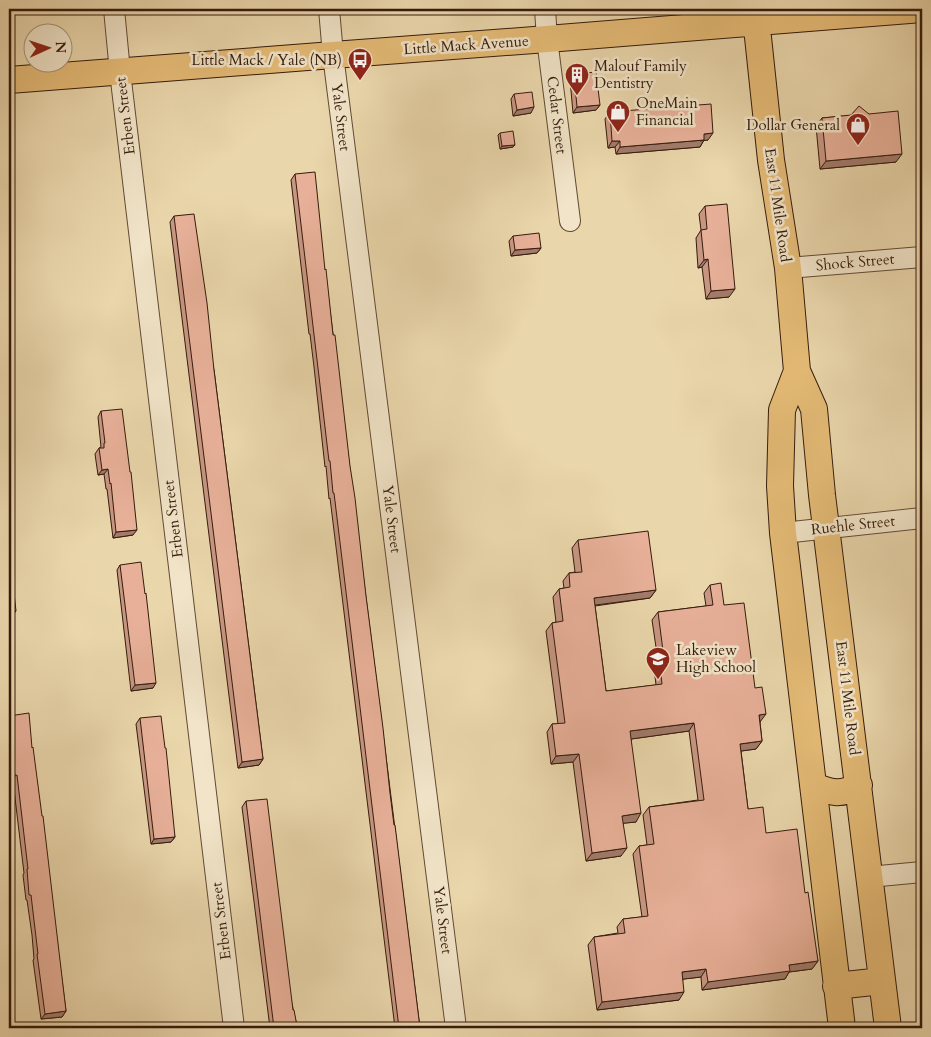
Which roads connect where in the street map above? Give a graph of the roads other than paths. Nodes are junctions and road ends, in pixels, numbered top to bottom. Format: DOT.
graph roads {
  1 [pos="114,9"];
  2 [pos="329,9"];
  3 [pos="544,9"];
  4 [pos="922,9"];
  5 [pos="755,15"];
  6 [pos="547,40"];
  7 [pos="333,55"];
  8 [pos="120,72"];
  9 [pos="9,80"];
  10 [pos="570,221"];
  11 [pos="922,256"];
  12 [pos="788,268"];
  13 [pos="796,371"];
  14 [pos="922,518"];
  15 [pos="826,527"];
  16 [pos="783,532"];
  17 [pos="858,785"];
  18 [pos="814,786"];
  19 [pos="922,872"];
  20 [pos="869,877"];
  21 [pos="882,981"];
  22 [pos="836,986"];
  23 [pos="234,1028"];
  24 [pos="456,1028"];
  25 [pos="842,1028"];
  26 [pos="888,1028"];
  1 -- 8 [label="street, Erben Street"];
  2 -- 7 [label="street, Yale Street"];
  3 -- 6 [label="street, Cedar Street"];
  4 -- 5 [label="main road, Little Mack Avenue"];
  5 -- 6 [label="main road, Little Mack Avenue"];
  5 -- 12 [label="main road, East 11 Mile Road"];
  6 -- 7 [label="main road, Little Mack Avenue"];
  6 -- 10 [label="street, Cedar Street"];
  7 -- 8 [label="main road, Little Mack Avenue"];
  7 -- 24 [label="street, Yale Street"];
  8 -- 9 [label="main road, Little Mack Avenue"];
  8 -- 23 [label="street, Erben Street"];
  11 -- 12 [label="street, Shock Street"];
  12 -- 13 [label="main road, East 11 Mile Road"];
  13 -- 15 [label="main road, East 11 Mile Road"];
  13 -- 16 [label="main road, East 11 Mile Road"];
  14 -- 15 [label="street, Ruehle Street"];
  15 -- 16 [label="street, Ruehle Street"];
  15 -- 17 [label="main road, East 11 Mile Road"];
  16 -- 18 [label="main road, East 11 Mile Road"];
  17 -- 18 [label="main road"];
  17 -- 20 [label="main road, East 11 Mile Road"];
  18 -- 22 [label="main road, East 11 Mile Road"];
  19 -- 20 [label="street"];
  20 -- 21 [label="main road, East 11 Mile Road"];
  21 -- 22 [label="main road"];
  21 -- 26 [label="main road, East 11 Mile Road"];
  22 -- 25 [label="main road, East 11 Mile Road"];
}
